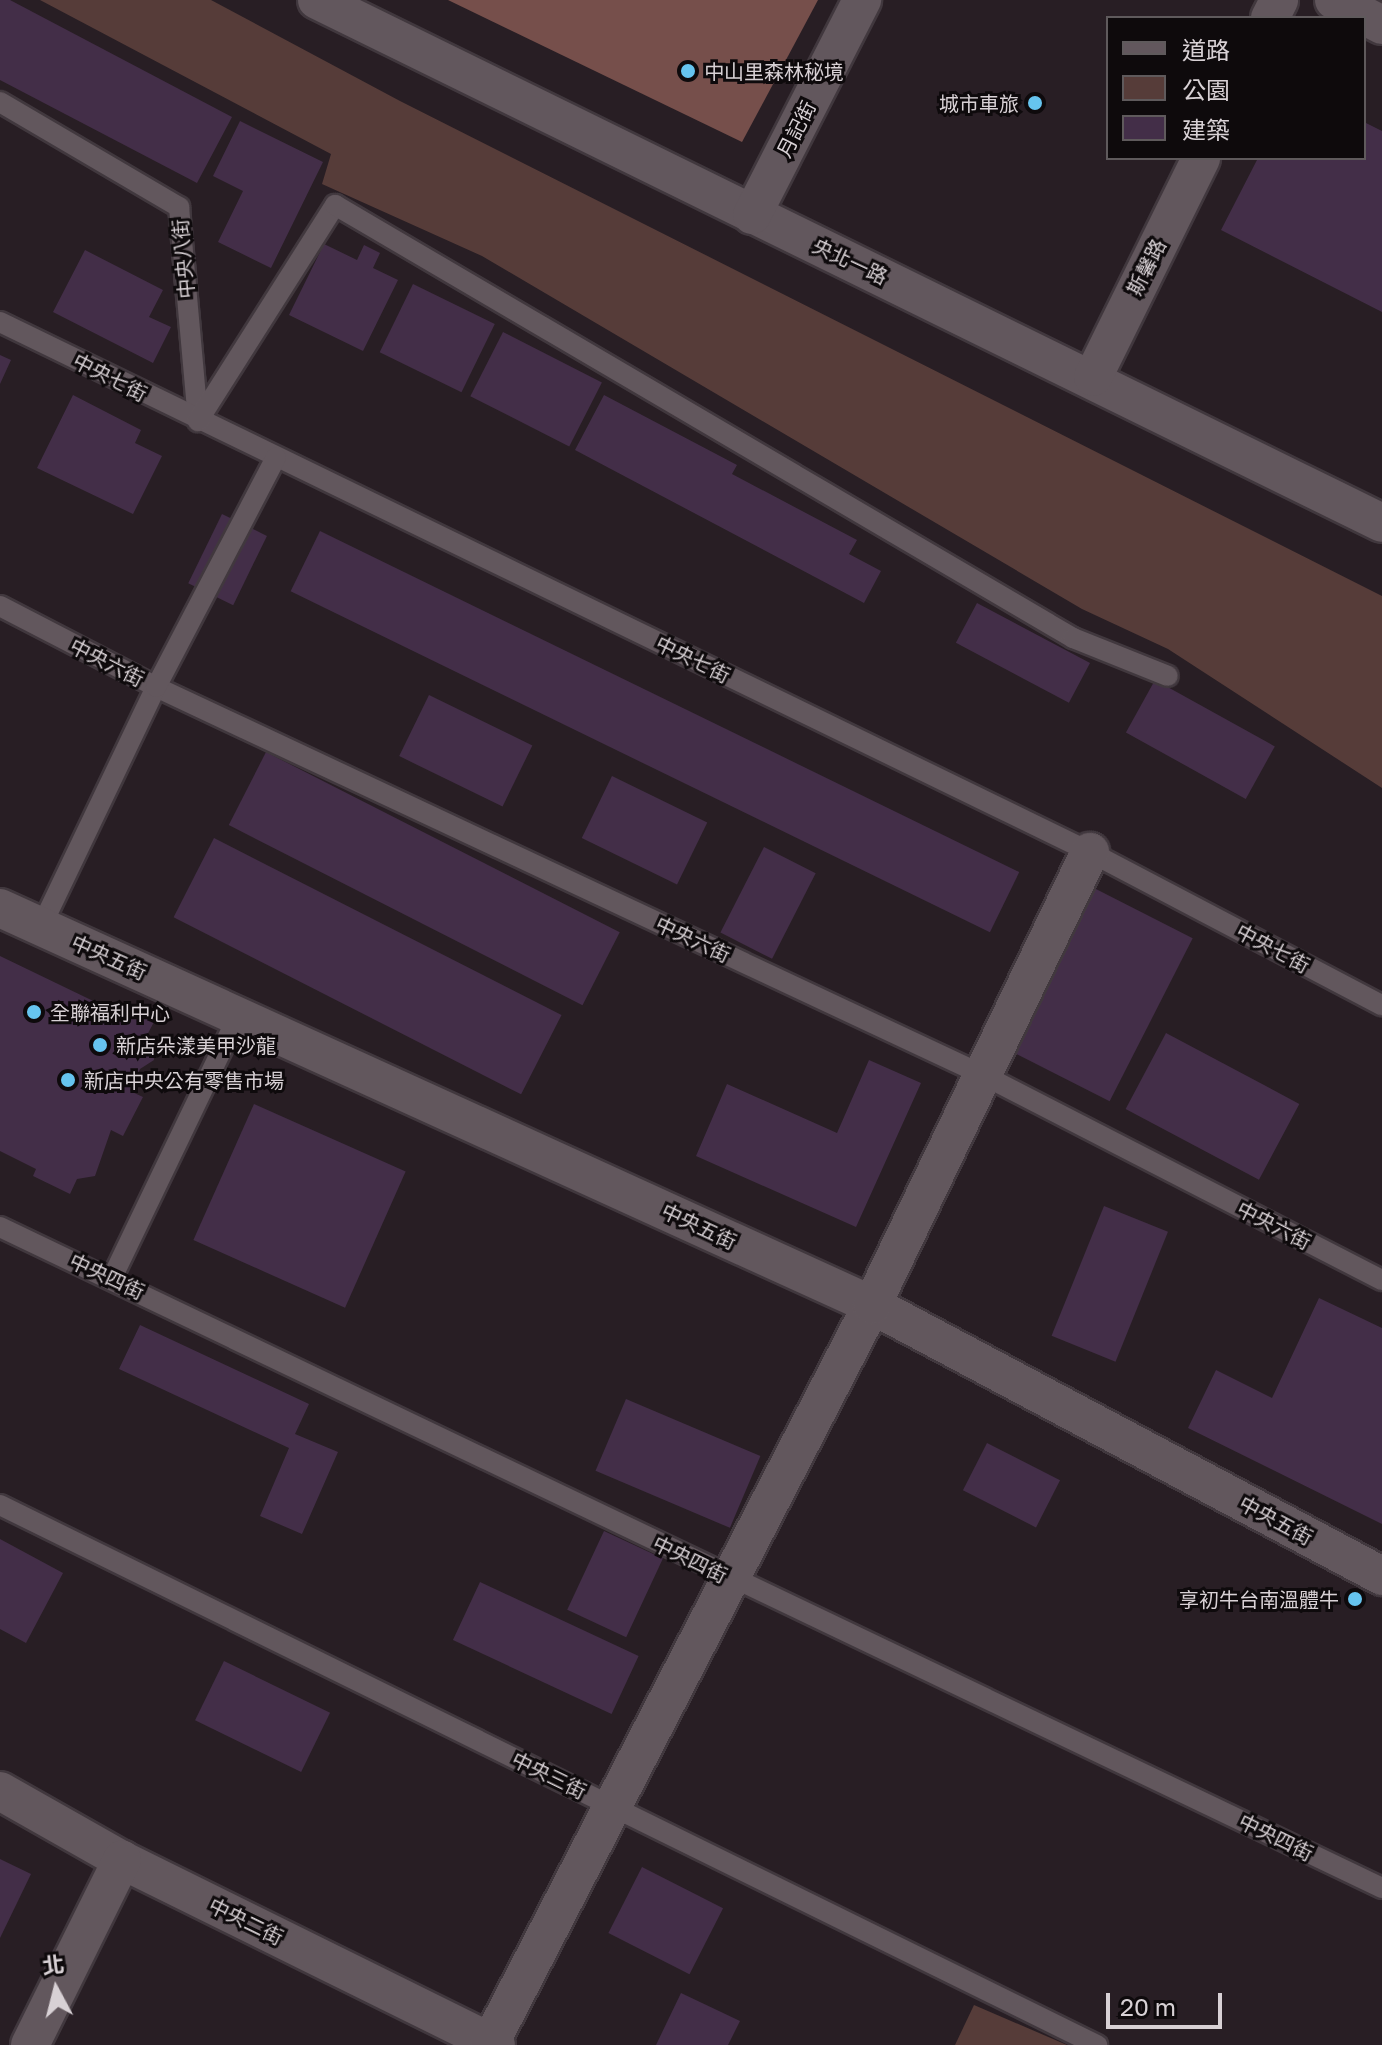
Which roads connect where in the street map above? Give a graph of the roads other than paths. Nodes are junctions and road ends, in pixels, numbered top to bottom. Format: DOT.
graph roads {
  1 [pos="317,0"];
  2 [pos="862,0"];
  3 [pos="1334,0"];
  4 [pos="1365,16"];
  5 [pos="0,102"];
  6 [pos="1200,160"];
  7 [pos="752,215"];
  8 [pos="0,322"];
  9 [pos="1093,377"];
  10 [pos="198,421"];
  11 [pos="276,457"];
  12 [pos="1382,523"];
  13 [pos="0,606"];
  14 [pos="1168,676"];
  15 [pos="156,687"];
  16 [pos="1090,852"];
  17 [pos="0,908"];
  18 [pos="41,927"];
  19 [pos="1382,1005"];
  20 [pos="239,1014"];
  21 [pos="983,1075"];
  22 [pos="0,1227"];
  23 [pos="112,1278"];
  24 [pos="1382,1280"];
  25 [pos="872,1305"];
  26 [pos="0,1505"];
  27 [pos="1382,1576"];
  28 [pos="729,1578"];
  29 [pos="0,1791"];
  30 [pos="615,1807"];
  31 [pos="122,1860"];
  32 [pos="1382,1888"];
  33 [pos="492,2044"];
  34 [pos="30,2045"];
  35 [pos="1097,2045"];
  1 -- 7 [label="street, 央北一路"];
  2 -- 7 [label="street, 月記街"];
  3 -- 4 [label="street"];
  5 -- 10 [label="lane, 中央八街"];
  6 -- 9 [label="street, 斯馨路"];
  7 -- 9 [label="street, 央北一路"];
  8 -- 10 [label="lane, 中央七街"];
  9 -- 12 [label="street, 央北一路"];
  10 -- 11 [label="lane, 中央七街"];
  10 -- 14 [label="lane"];
  11 -- 15 [label="lane"];
  11 -- 16 [label="lane, 中央七街"];
  13 -- 15 [label="lane, 中央六街"];
  15 -- 18 [label="lane"];
  15 -- 21 [label="lane, 中央六街"];
  16 -- 19 [label="lane, 中央七街"];
  16 -- 21 [label="street"];
  17 -- 18 [label="street, 中央五街"];
  18 -- 20 [label="street, 中央五街"];
  20 -- 23 [label="lane"];
  20 -- 25 [label="street, 中央五街"];
  21 -- 24 [label="lane, 中央六街"];
  21 -- 25 [label="street"];
  22 -- 23 [label="lane, 中央四街"];
  23 -- 28 [label="lane, 中央四街"];
  25 -- 27 [label="street, 中央五街"];
  25 -- 28 [label="street"];
  26 -- 30 [label="lane, 中央三街"];
  28 -- 30 [label="street"];
  28 -- 32 [label="lane, 中央四街"];
  29 -- 31 [label="street, 中央二街"];
  30 -- 33 [label="street"];
  30 -- 35 [label="lane, 中央三街"];
  31 -- 33 [label="street, 中央二街"];
  31 -- 34 [label="street"];
}
